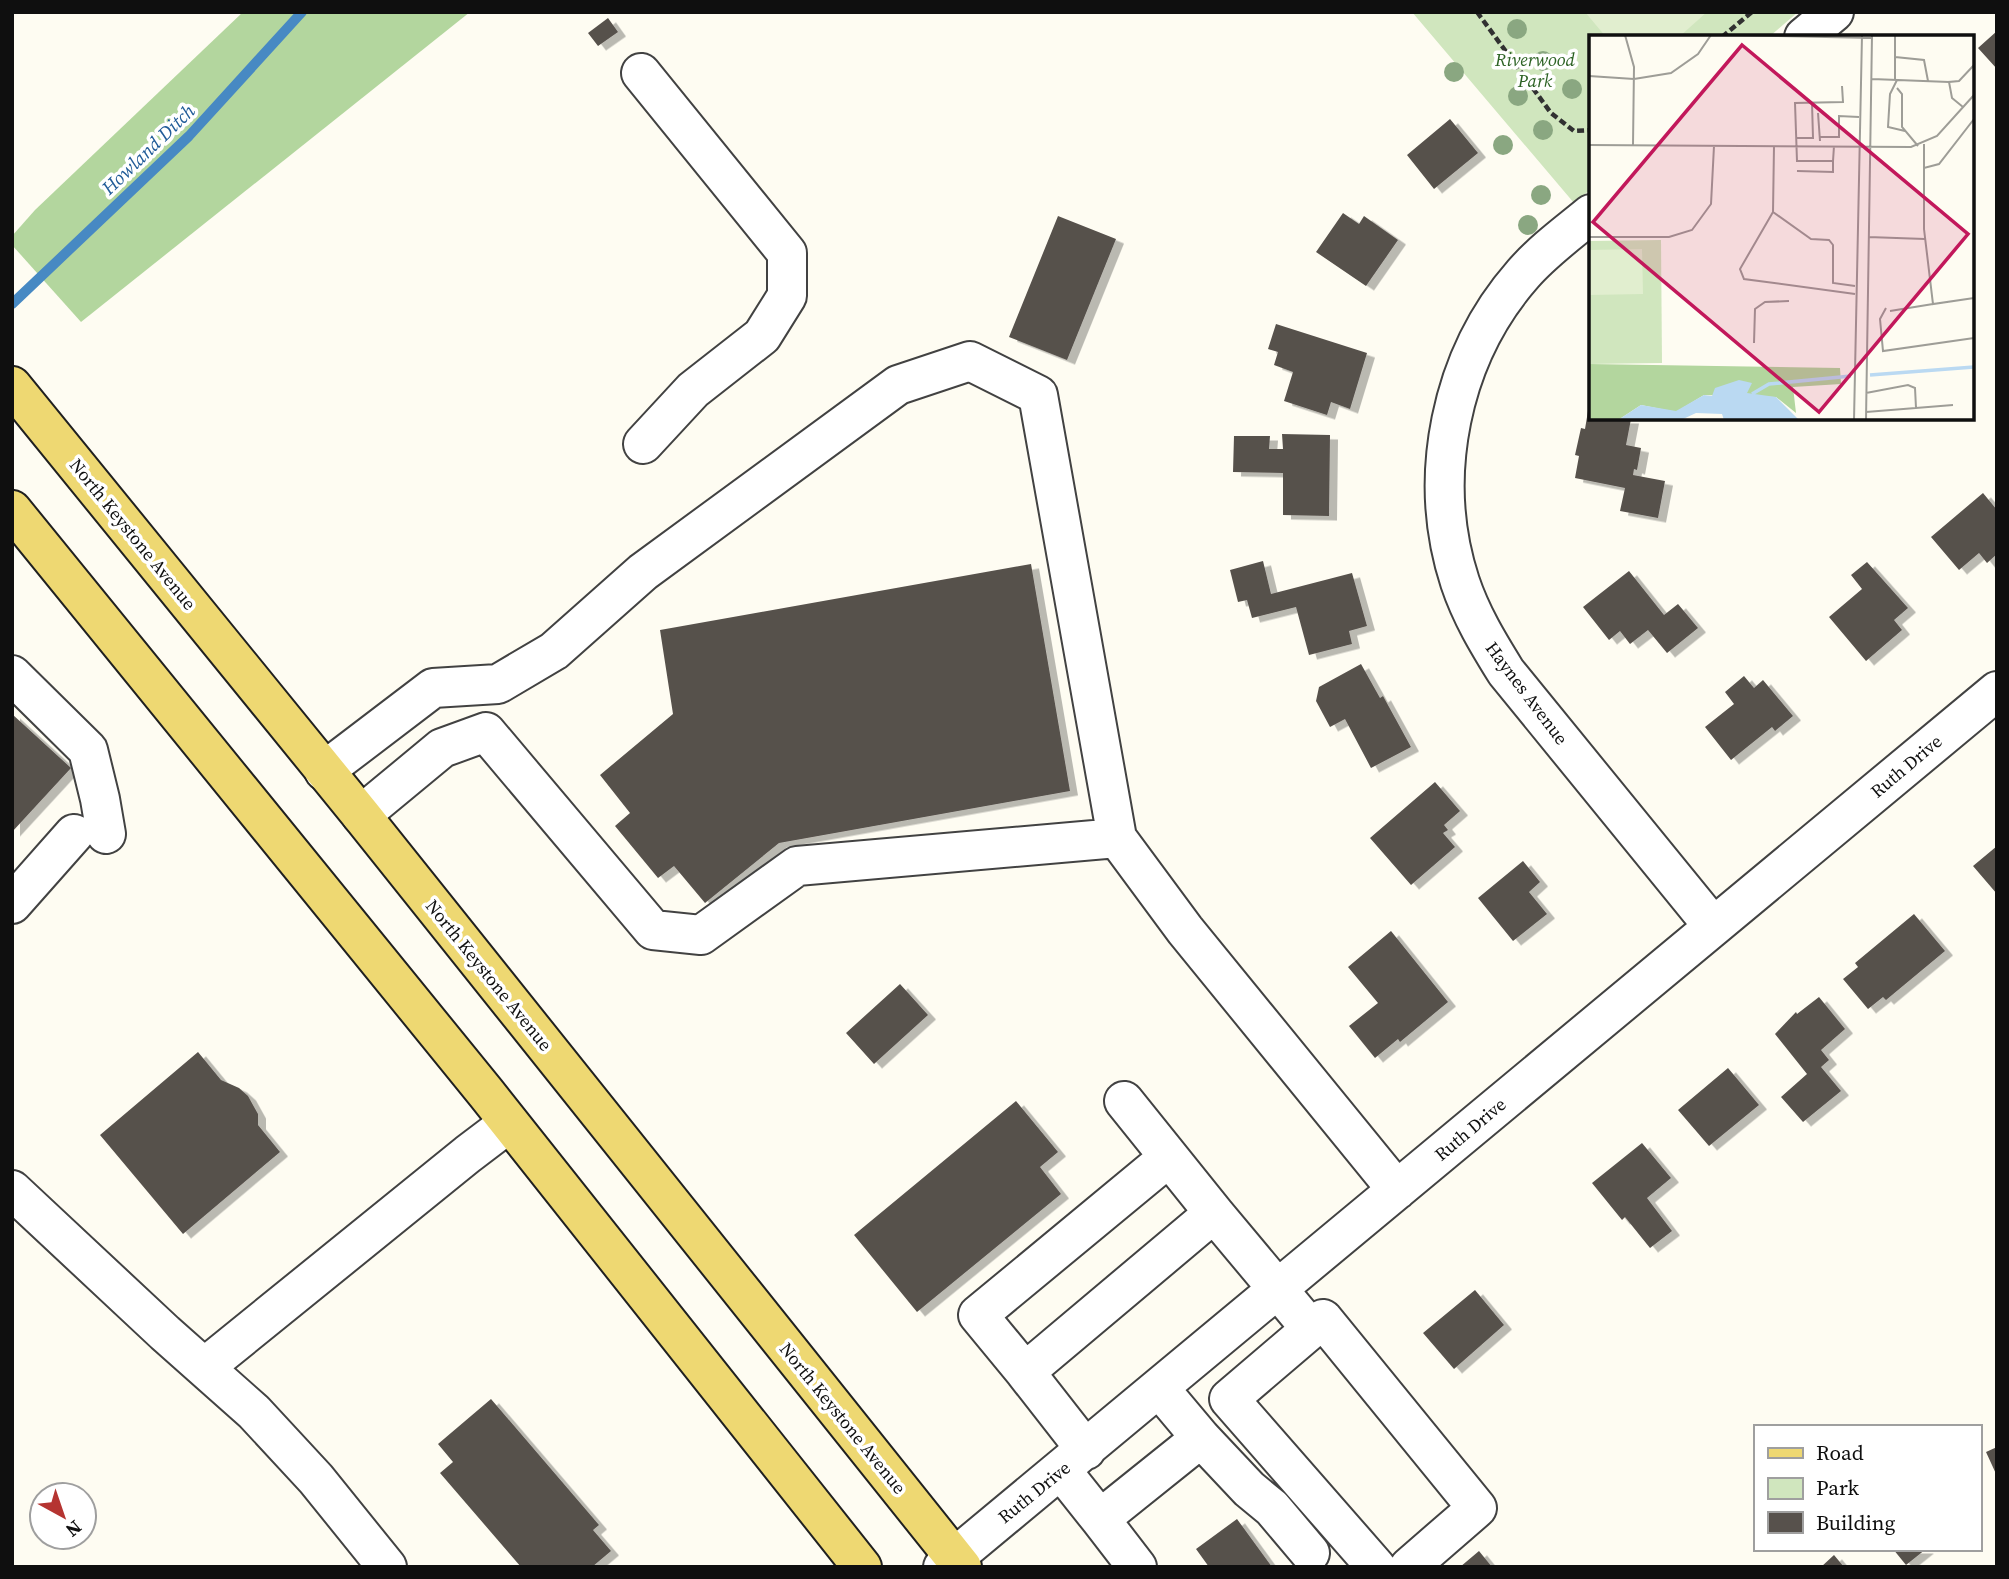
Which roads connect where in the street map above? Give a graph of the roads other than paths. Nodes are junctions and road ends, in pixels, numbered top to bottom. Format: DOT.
graph roads {
  1 [pos="1834,12"];
  2 [pos="1806,35"];
  3 [pos="642,72"];
  4 [pos="1589,216"];
  5 [pos="20,396"];
  6 [pos="643,444"];
  7 [pos="12,510"];
  8 [pos="12,675"];
  9 [pos="498,684"];
  10 [pos="433,688"];
  11 [pos="1997,691"];
  12 [pos="486,732"];
  13 [pos="324,771"];
  14 [pos="361,816"];
  15 [pos="1117,838"];
  16 [pos="12,904"];
  17 [pos="1713,926"];
  18 [pos="1124,1101"];
  19 [pos="509,1123"];
  20 [pos="1169,1157"];
  21 [pos="12,1190"];
  22 [pos="1397,1190"];
  23 [pos="1214,1213"];
  24 [pos="1279,1290"];
  25 [pos="1311,1329"];
  26 [pos="205,1367"];
  27 [pos="1025,1372"];
  28 [pos="1159,1388"];
  29 [pos="1201,1438"];
  30 [pos="1073,1460"];
  31 [pos="1100,1519"];
  32 [pos="1310,1553"];
  33 [pos="953,1564"];
  34 [pos="1135,1566"];
  35 [pos="387,1567"];
  36 [pos="862,1567"];
  37 [pos="1376,1567"];
  38 [pos="1409,1567"];
  1 -- 2 [label="street"];
  3 -- 6 [label="street"];
  4 -- 17 [label="street, Haynes Avenue"];
  5 -- 13 [label="main road, North Keystone Avenue"];
  7 -- 19 [label="main road"];
  8 -- 16 [label="street"];
  9 -- 10 [label="street"];
  9 -- 12 [label="street"];
  9 -- 15 [label="street"];
  10 -- 12 [label="street"];
  10 -- 13 [label="street"];
  11 -- 17 [label="street, Ruth Drive"];
  12 -- 14 [label="street"];
  12 -- 15 [label="street"];
  13 -- 14 [label="main road, North Keystone Avenue"];
  14 -- 33 [label="main road, North Keystone Avenue"];
  15 -- 22 [label="street"];
  17 -- 22 [label="street, Ruth Drive"];
  18 -- 20 [label="street"];
  19 -- 26 [label="street"];
  19 -- 36 [label="main road"];
  20 -- 23 [label="street"];
  20 -- 27 [label="street"];
  21 -- 26 [label="street"];
  22 -- 24 [label="street, Ruth Drive"];
  23 -- 24 [label="street"];
  23 -- 27 [label="street"];
  24 -- 25 [label="street"];
  24 -- 28 [label="street, Ruth Drive"];
  25 -- 37 [label="street"];
  25 -- 38 [label="street"];
  26 -- 35 [label="street"];
  27 -- 30 [label="street"];
  28 -- 29 [label="street"];
  28 -- 30 [label="street, Ruth Drive"];
  29 -- 31 [label="street"];
  29 -- 32 [label="street"];
  30 -- 31 [label="street"];
  30 -- 33 [label="street, Ruth Drive"];
  31 -- 34 [label="street"];
}
